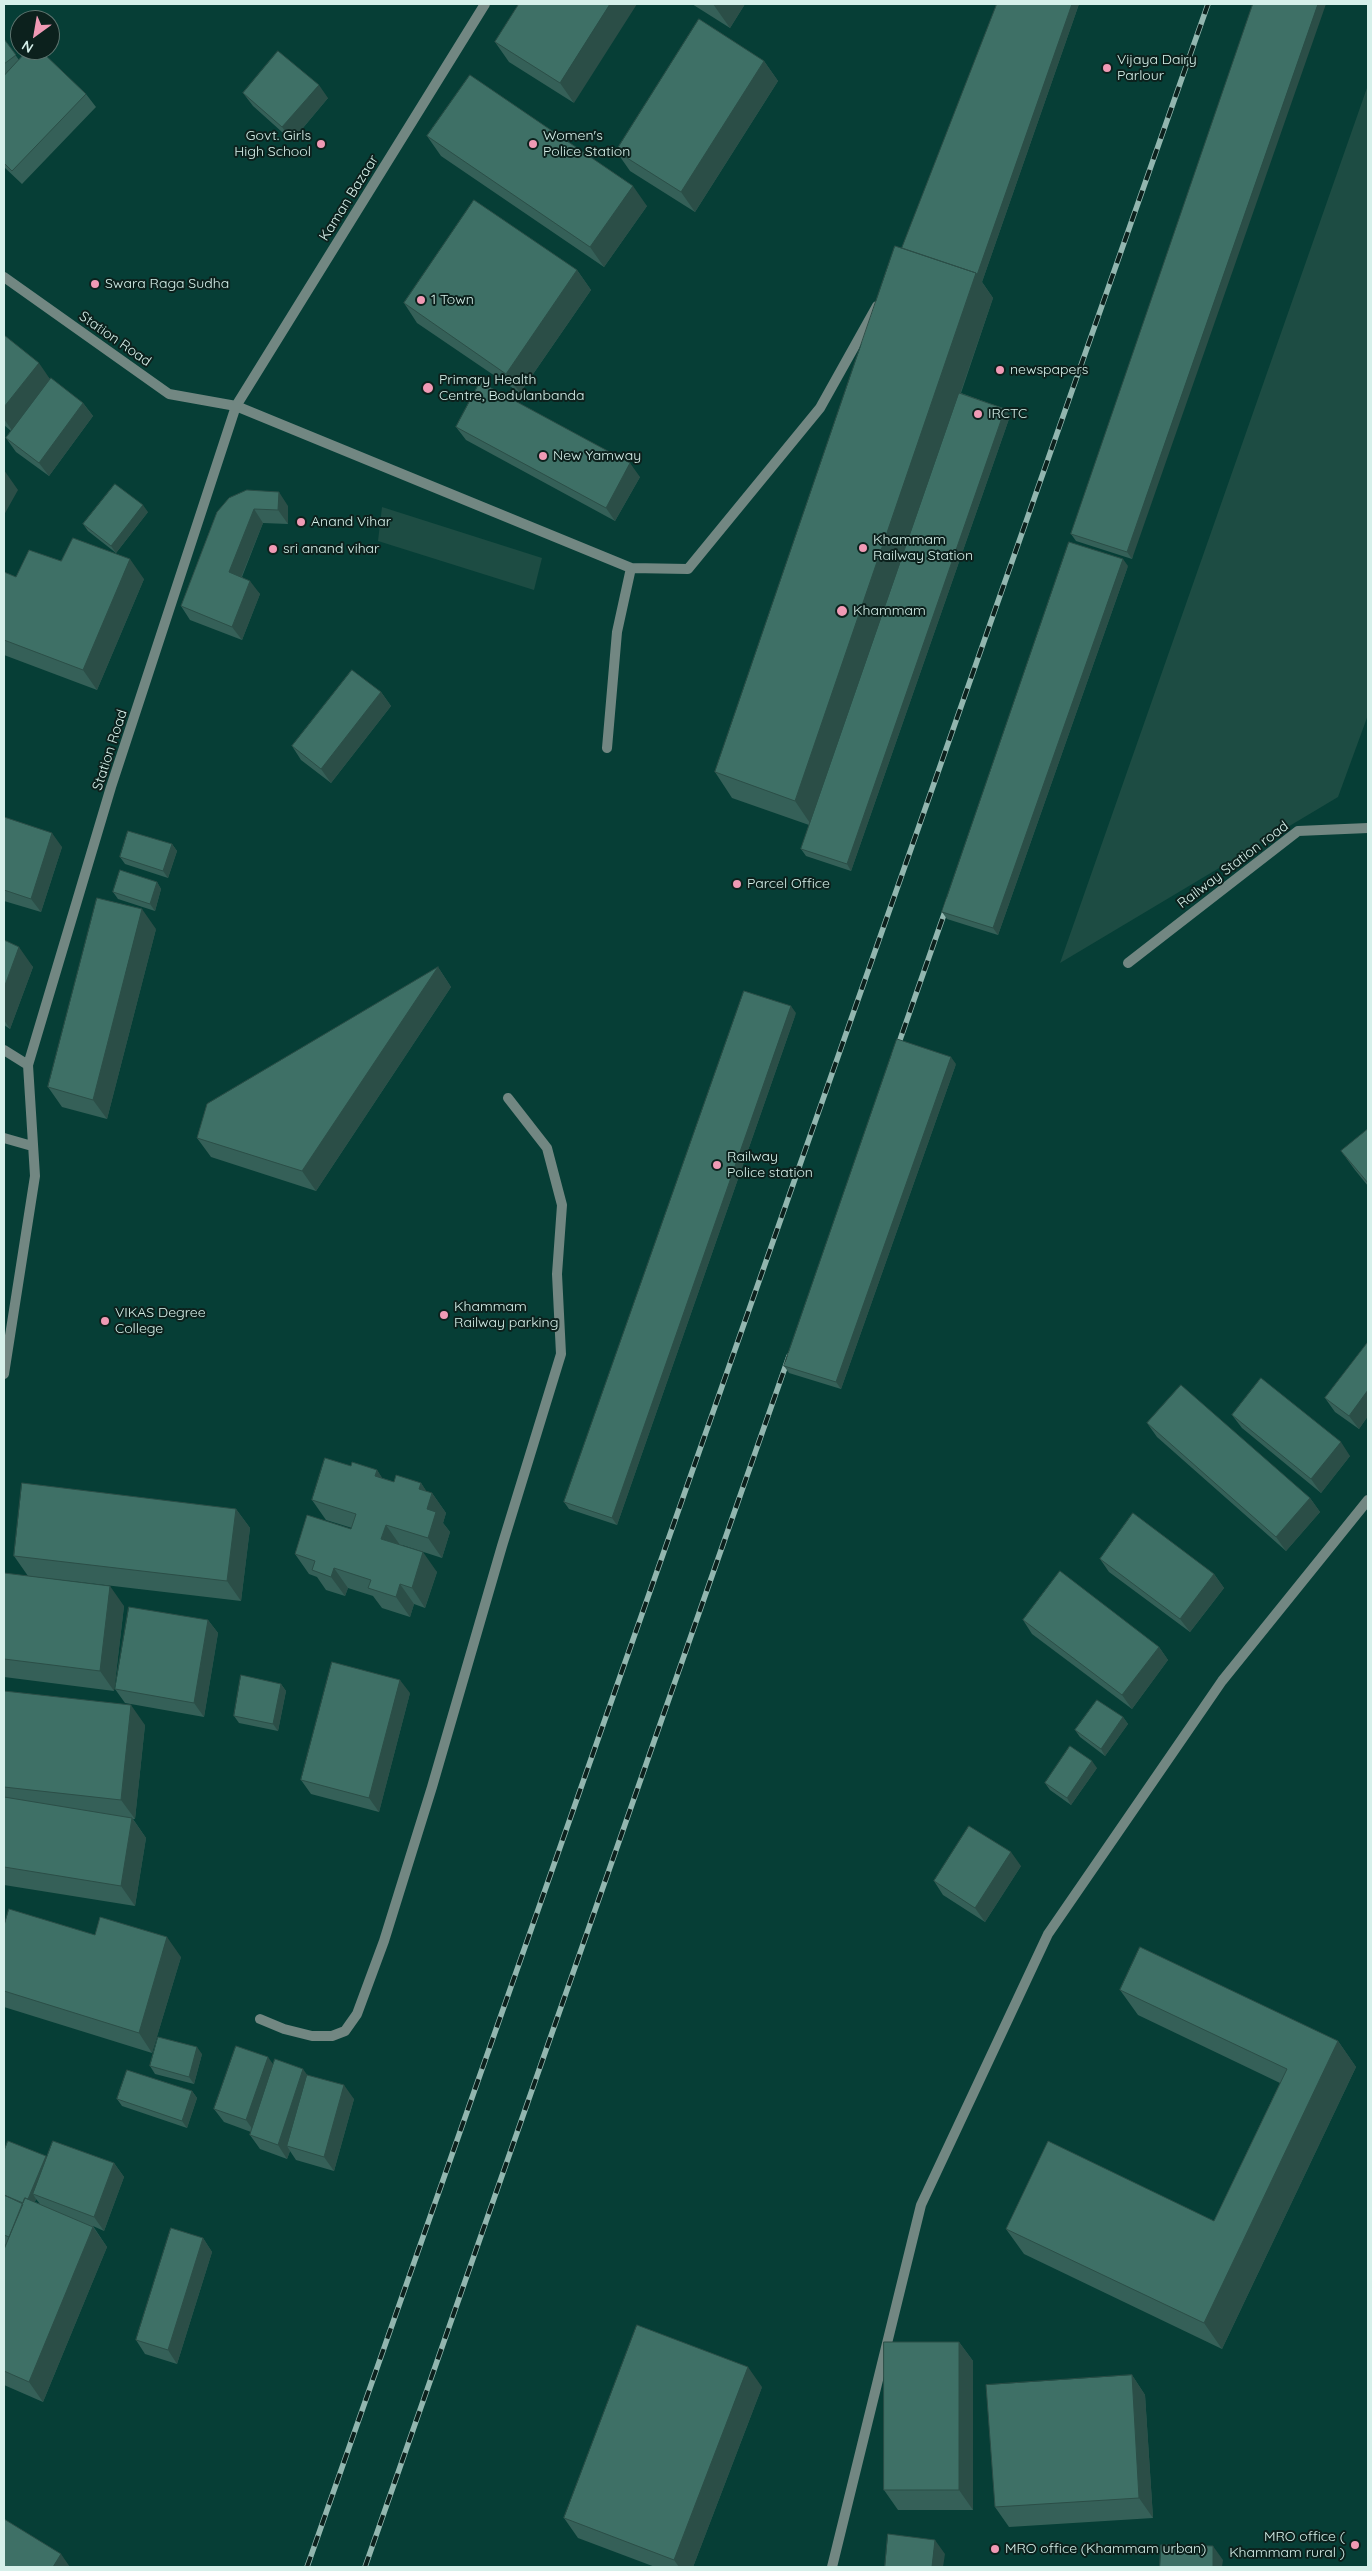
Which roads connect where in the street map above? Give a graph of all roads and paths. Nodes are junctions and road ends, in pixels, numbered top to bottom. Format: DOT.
graph roads {
  1 [pos="485,4"];
  2 [pos="4,277"];
  3 [pos="883,296"];
  4 [pos="236,406"];
  5 [pos="631,568"];
  6 [pos="607,748"];
  7 [pos="1368,828"];
  8 [pos="1128,962"];
  9 [pos="4,1050"];
  10 [pos="28,1065"];
  11 [pos="508,1098"];
  12 [pos="4,1138"];
  13 [pos="32,1146"];
  14 [pos="4,1374"];
  15 [pos="1368,1500"];
  16 [pos="260,2019"];
  17 [pos="832,2567"];
  1 -- 4 [label="street, Kaman Bazaar"];
  2 -- 4 [label="street, Station Road"];
  3 -- 5 [label="street"];
  4 -- 5 [label="street"];
  4 -- 10 [label="street, Station Road"];
  5 -- 6 [label="street"];
  7 -- 8 [label="street, Railway Station road"];
  9 -- 10 [label="street"];
  10 -- 13 [label="street, Station Road"];
  11 -- 16 [label="street"];
  12 -- 13 [label="street"];
  13 -- 14 [label="street, Station Road"];
  15 -- 17 [label="street"];
}
